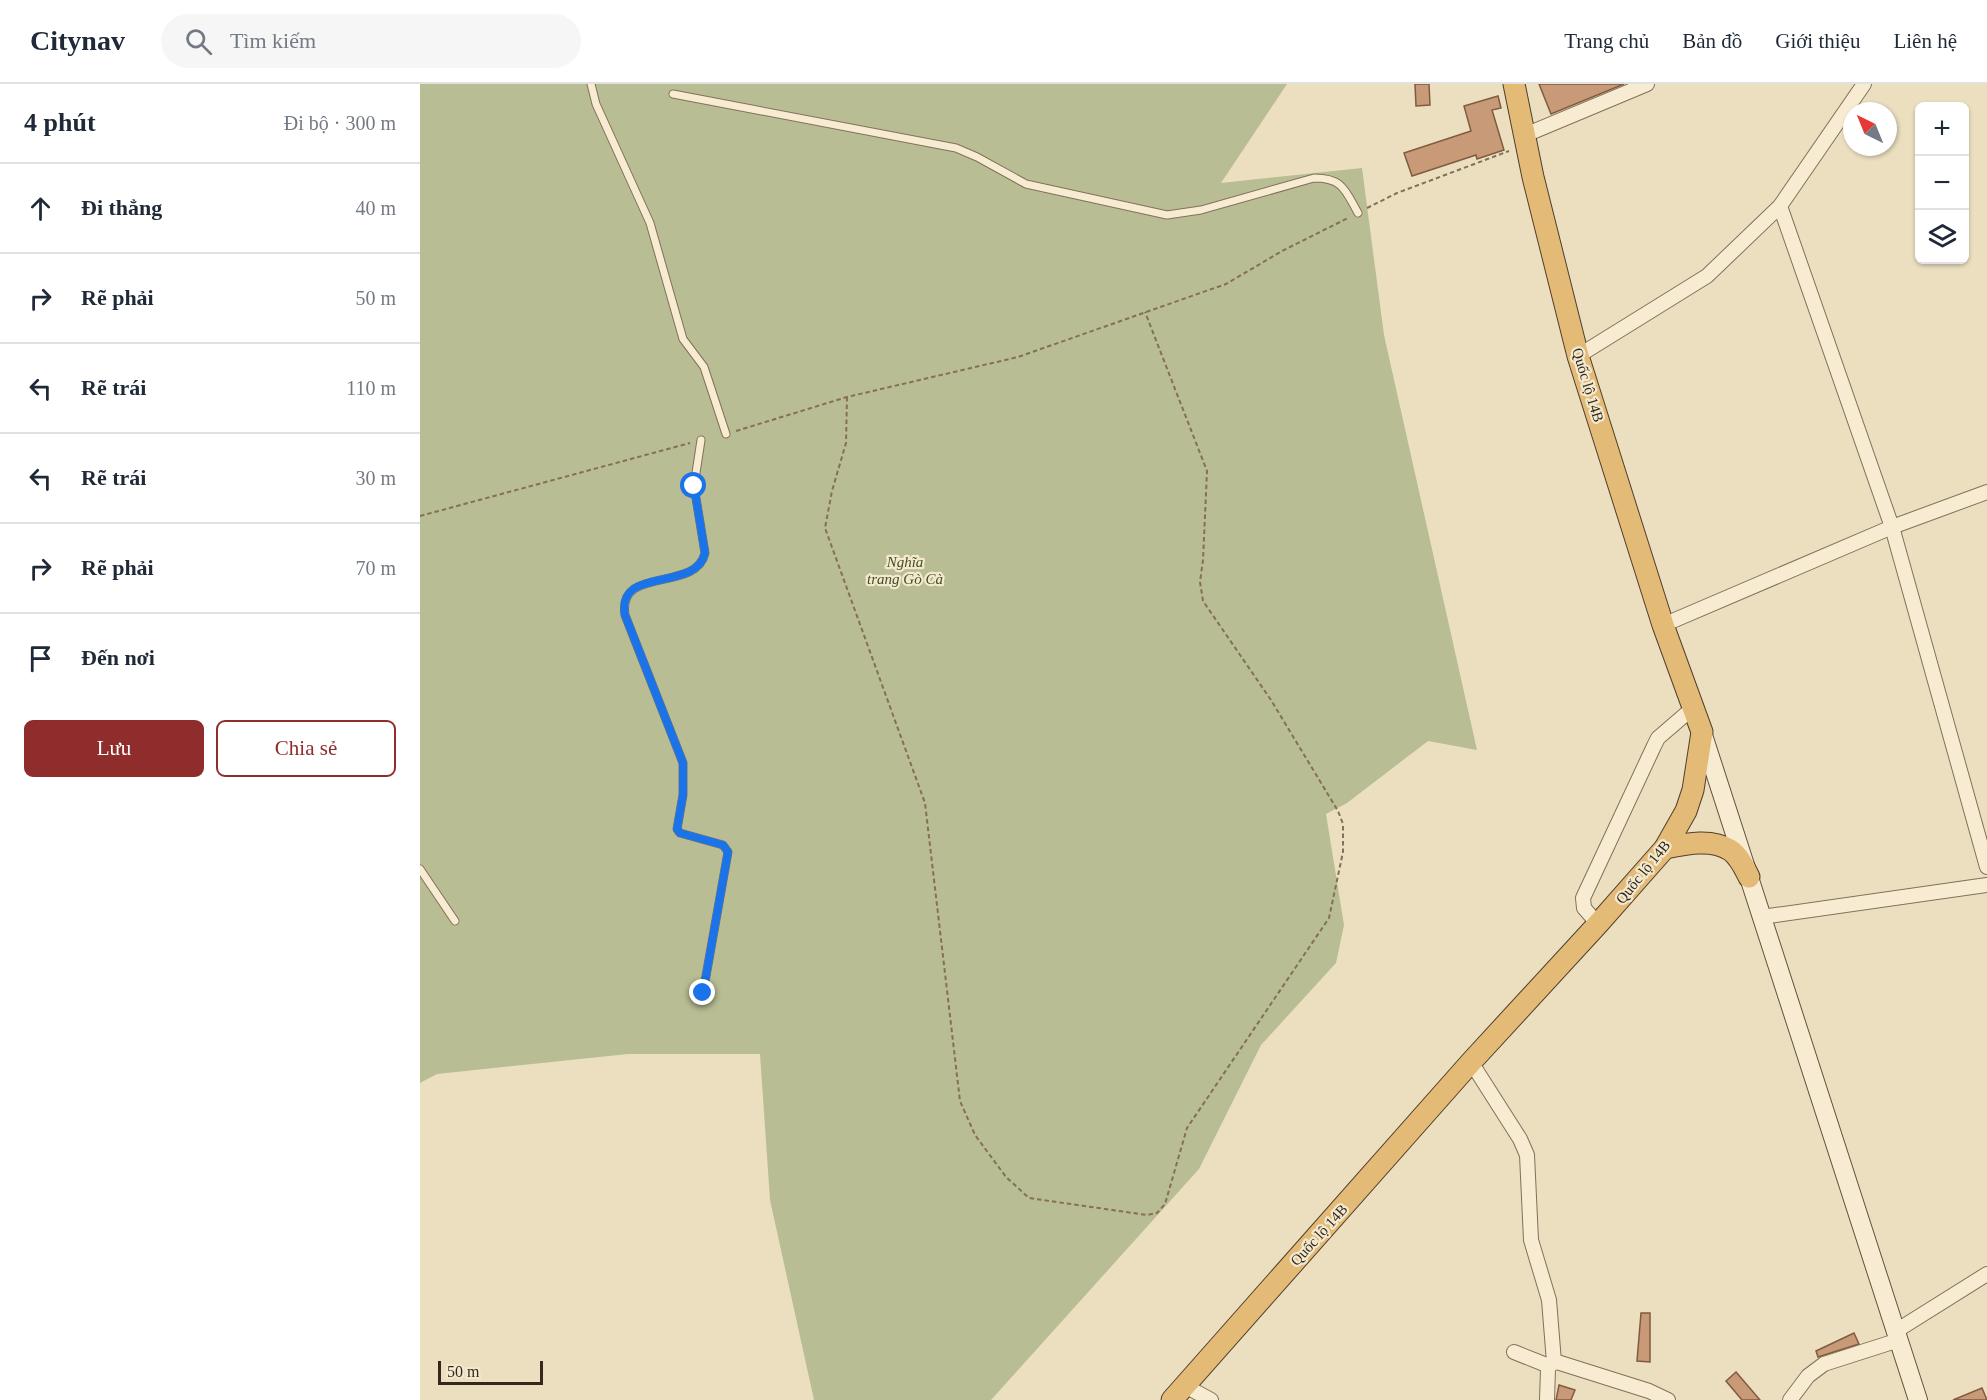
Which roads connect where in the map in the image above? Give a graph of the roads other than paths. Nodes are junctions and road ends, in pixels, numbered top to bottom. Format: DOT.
graph roads {
  1 [pos="591,84"];
  2 [pos="1514,84"];
  3 [pos="1647,84"];
  4 [pos="1864,84"];
  5 [pos="673,94"];
  6 [pos="1525,140"];
  7 [pos="1780,206"];
  8 [pos="1358,213"];
  9 [pos="1578,356"];
  10 [pos="726,434"];
  11 [pos="701,440"];
  12 [pos="1987,492"];
  13 [pos="1892,527"];
  14 [pos="1663,625"];
  15 [pos="1694,707"];
  16 [pos="1702,732"];
  17 [pos="1665,848"];
  18 [pos="1987,867"];
  19 [pos="420,869"];
  20 [pos="1749,877"];
  21 [pos="1987,885"];
  22 [pos="1762,916"];
  23 [pos="456,921"];
  24 [pos="1598,924"];
  25 [pos="703,993"];
  26 [pos="1471,1062"];
  27 [pos="1987,1274"];
  28 [pos="1898,1336"];
  29 [pos="1514,1352"];
  30 [pos="1552,1364"];
  31 [pos="1179,1393"];
  32 [pos="1211,1400"];
  33 [pos="1547,1400"];
  34 [pos="1668,1400"];
  35 [pos="1790,1400"];
  36 [pos="1918,1400"];
  1 -- 10 [label="lane"];
  2 -- 6 [label="highway, Quốc lộ 14B"];
  3 -- 6 [label="street"];
  4 -- 7 [label="street"];
  5 -- 8 [label="lane"];
  6 -- 9 [label="highway, Quốc lộ 14B"];
  7 -- 9 [label="street"];
  7 -- 13 [label="street"];
  9 -- 14 [label="highway, Quốc lộ 14B"];
  11 -- 25 [label="lane"];
  12 -- 13 [label="street"];
  13 -- 14 [label="street"];
  13 -- 18 [label="street"];
  14 -- 15 [label="highway, Quốc lộ 14B"];
  15 -- 16 [label="highway, Quốc lộ 14B"];
  15 -- 24 [label="street"];
  16 -- 17 [label="highway, Quốc lộ 14B"];
  16 -- 20 [label="main road"];
  17 -- 20 [label="highway"];
  17 -- 24 [label="highway, Quốc lộ 14B"];
  19 -- 23 [label="lane"];
  20 -- 22 [label="main road"];
  21 -- 22 [label="street"];
  22 -- 28 [label="main road"];
  24 -- 26 [label="highway, Quốc lộ 14B"];
  26 -- 30 [label="street"];
  26 -- 31 [label="highway, Quốc lộ 14B"];
  27 -- 28 [label="street"];
  28 -- 35 [label="street"];
  28 -- 36 [label="main road"];
  29 -- 30 [label="street"];
  30 -- 33 [label="street"];
  30 -- 34 [label="street"];
  31 -- 32 [label="street"];
}
